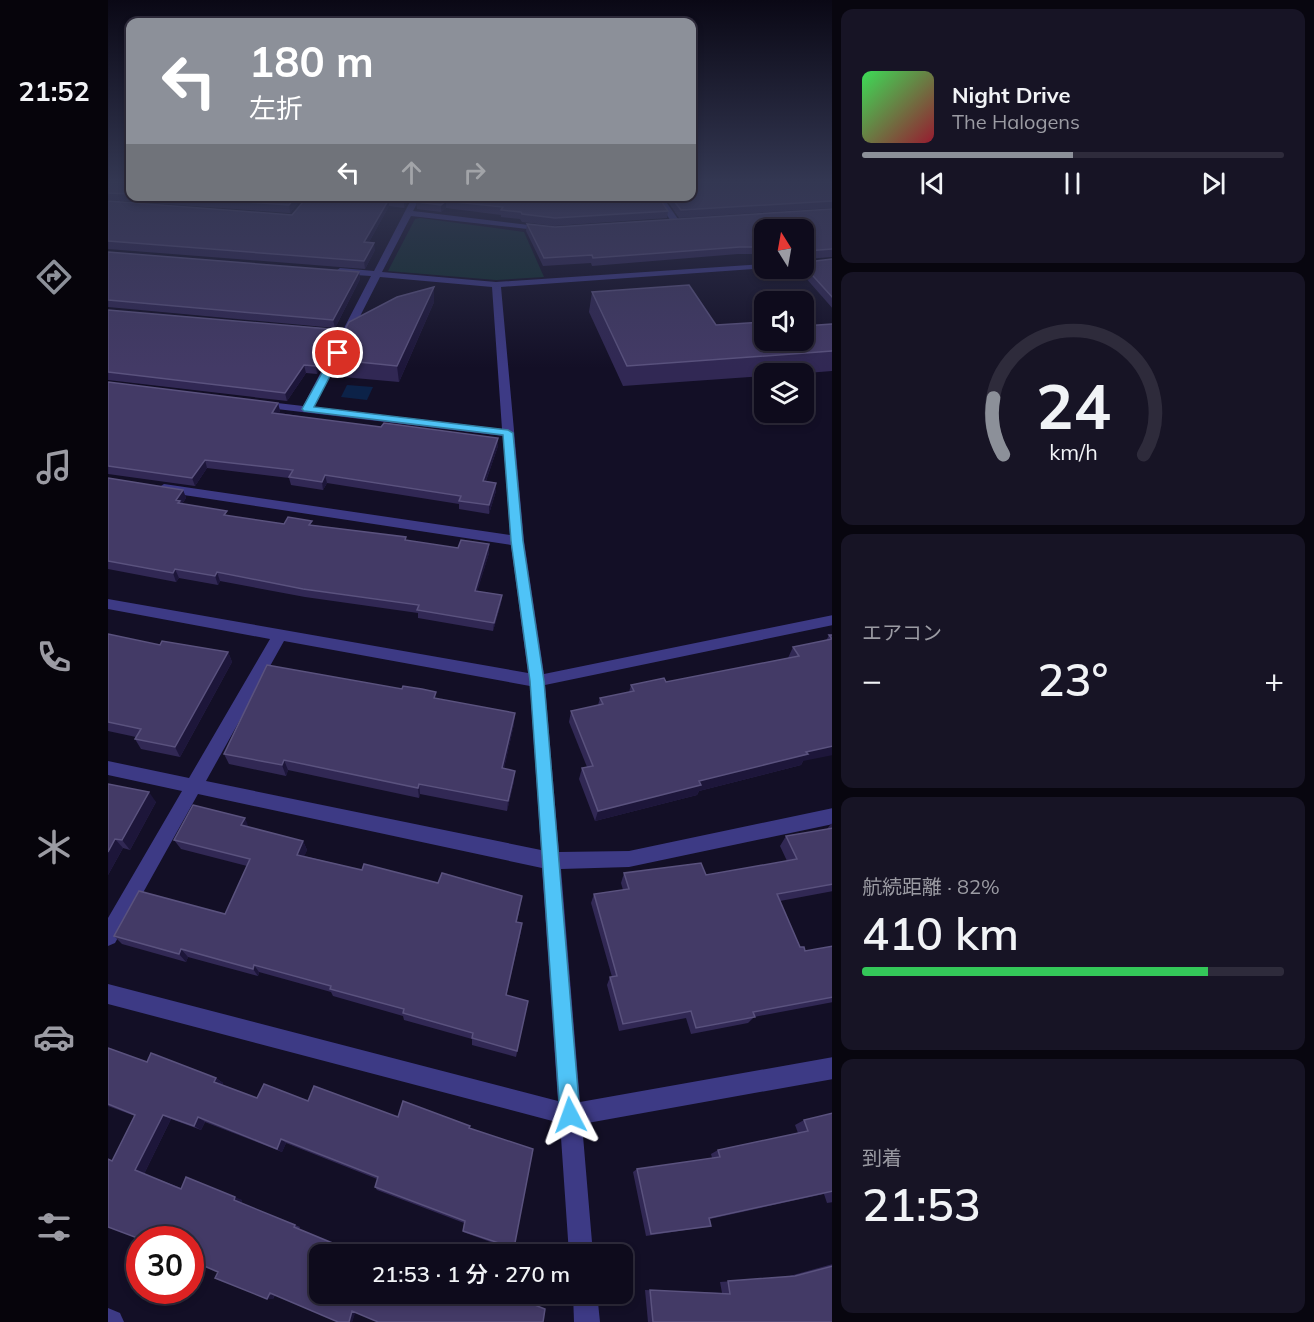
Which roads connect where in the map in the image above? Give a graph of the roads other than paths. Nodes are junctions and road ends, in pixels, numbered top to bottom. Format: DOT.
graph roads {
  1 [pos="393,244"];
  2 [pos="754,268"];
  3 [pos="332,270"];
  4 [pos="379,274"];
  5 [pos="496,285"];
  6 [pos="302,330"];
  7 [pos="348,334"];
  8 [pos="249,402"];
  9 [pos="307,409"];
  10 [pos="508,433"];
  11 [pos="155,487"];
  12 [pos="517,541"];
  13 [pos="108,604"];
  14 [pos="832,620"];
  15 [pos="280,635"];
  16 [pos="537,681"];
  17 [pos="108,768"];
  18 [pos="193,787"];
  19 [pos="832,816"];
  20 [pos="551,861"];
  21 [pos="108,936"];
  22 [pos="108,994"];
  23 [pos="832,1068"];
  24 [pos="570,1115"];
  25 [pos="580,1244"];
  26 [pos="586,1304"];
  27 [pos="587,1322"];
  1 -- 4 [label="street"];
  2 -- 5 [label="street"];
  3 -- 4 [label="street"];
  4 -- 5 [label="street"];
  4 -- 7 [label="street"];
  5 -- 10 [label="street"];
  6 -- 7 [label="street"];
  7 -- 9 [label="street"];
  8 -- 9 [label="street"];
  9 -- 10 [label="street"];
  10 -- 12 [label="street"];
  11 -- 12 [label="street"];
  12 -- 16 [label="street"];
  13 -- 15 [label="street"];
  14 -- 16 [label="street"];
  15 -- 16 [label="street"];
  15 -- 18 [label="street"];
  16 -- 20 [label="street"];
  17 -- 18 [label="street"];
  18 -- 20 [label="street"];
  18 -- 21 [label="street"];
  19 -- 20 [label="street"];
  20 -- 24 [label="street"];
  22 -- 24 [label="street"];
  23 -- 24 [label="street"];
  24 -- 25 [label="street"];
  26 -- 27 [label="street"];
}
